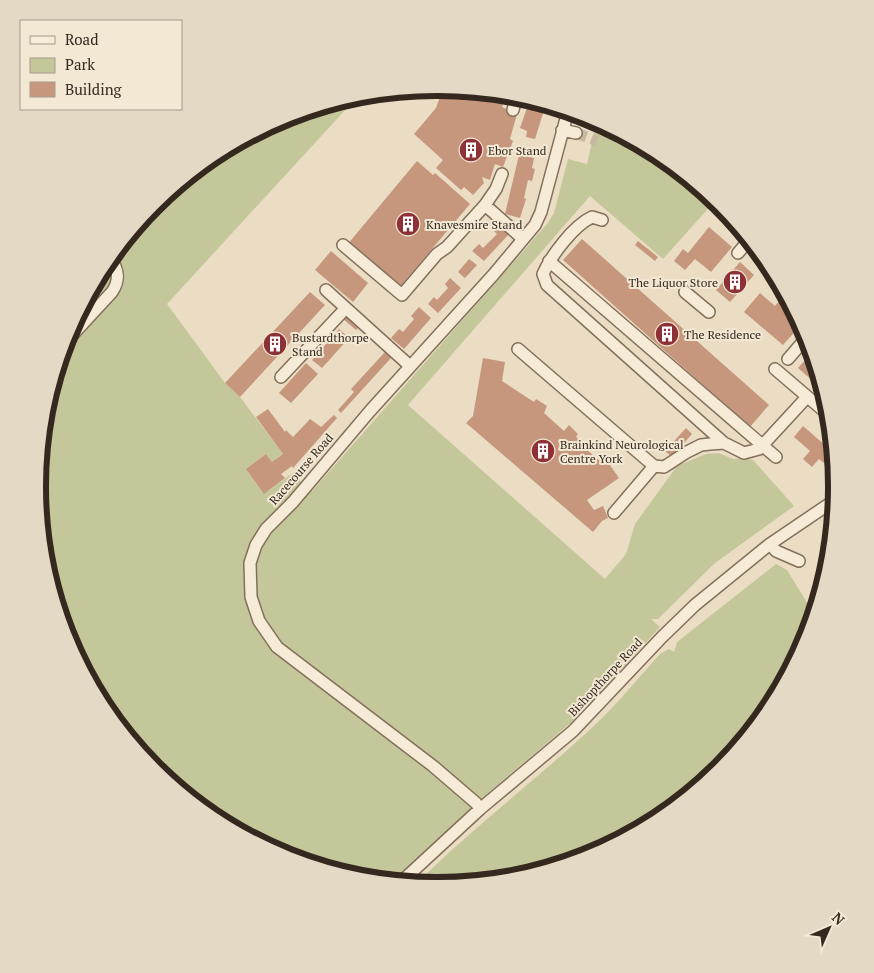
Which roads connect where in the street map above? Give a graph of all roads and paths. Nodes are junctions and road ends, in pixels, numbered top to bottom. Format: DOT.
graph roads {
  1 [pos="515,104"];
  2 [pos="514,110"];
  3 [pos="566,117"];
  4 [pos="562,130"];
  5 [pos="576,133"];
  6 [pos="502,174"];
  7 [pos="485,205"];
  8 [pos="602,220"];
  9 [pos="524,239"];
  10 [pos="343,245"];
  11 [pos="744,245"];
  12 [pos="738,252"];
  13 [pos="549,261"];
  14 [pos="114,266"];
  15 [pos="326,290"];
  16 [pos="685,292"];
  17 [pos="346,308"];
  18 [pos="709,312"];
  19 [pos="82,325"];
  20 [pos="801,344"];
  21 [pos="518,349"];
  22 [pos="788,359"];
  23 [pos="410,366"];
  24 [pos="775,368"];
  25 [pos="280,377"];
  26 [pos="808,396"];
  27 [pos="819,406"];
  28 [pos="724,443"];
  29 [pos="763,446"];
  30 [pos="776,457"];
  31 [pos="654,466"];
  32 [pos="827,505"];
  33 [pos="614,513"];
  34 [pos="770,544"];
  35 [pos="799,561"];
  36 [pos="480,809"];
  37 [pos="408,876"];
  1 -- 2 [label="street"];
  3 -- 4 [label="street, Racecourse Road"];
  4 -- 5 [label="street"];
  4 -- 9 [label="street, Racecourse Road"];
  6 -- 7 [label="street"];
  7 -- 9 [label="street"];
  7 -- 10 [label="street"];
  8 -- 13 [label="street"];
  9 -- 23 [label="street, Racecourse Road"];
  11 -- 12 [label="street"];
  13 -- 28 [label="street"];
  13 -- 29 [label="street"];
  14 -- 19 [label="street"];
  15 -- 17 [label="street"];
  16 -- 18 [label="street"];
  17 -- 23 [label="street"];
  17 -- 25 [label="street"];
  20 -- 22 [label="street"];
  21 -- 31 [label="street"];
  23 -- 36 [label="street, Racecourse Road"];
  24 -- 26 [label="street"];
  26 -- 27 [label="street"];
  26 -- 29 [label="street"];
  28 -- 29 [label="street"];
  28 -- 31 [label="street"];
  29 -- 30 [label="street"];
  31 -- 33 [label="street"];
  32 -- 34 [label="street, Bishopthorpe Road"];
  34 -- 35 [label="street"];
  34 -- 36 [label="street, Bishopthorpe Road"];
  36 -- 37 [label="street, Bishopthorpe Road"];
}
